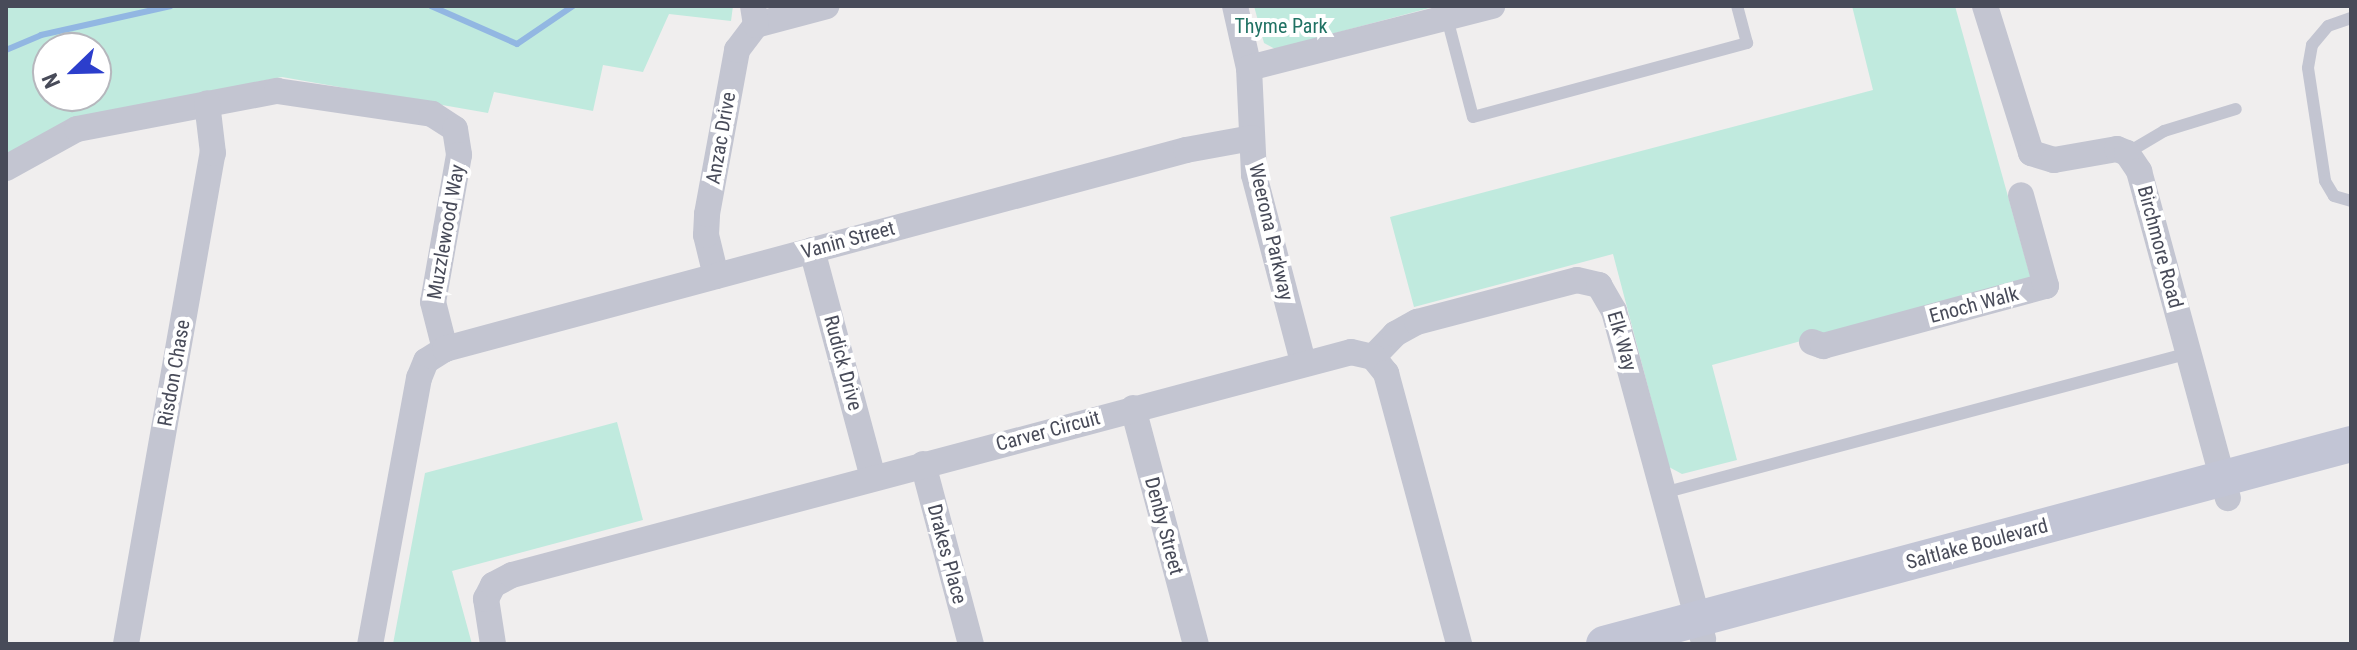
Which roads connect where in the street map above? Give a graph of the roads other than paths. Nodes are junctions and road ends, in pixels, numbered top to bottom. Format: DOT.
graph roads {
  1 [pos="827,6"];
  2 [pos="1235,6"];
  3 [pos="1492,6"];
  4 [pos="1737,6"];
  5 [pos="1985,6"];
  6 [pos="754,16"];
  7 [pos="1447,18"];
  8 [pos="2351,18"];
  9 [pos="1249,68"];
  10 [pos="207,103"];
  11 [pos="2236,109"];
  12 [pos="1252,138"];
  13 [pos="2127,153"];
  14 [pos="6,168"];
  15 [pos="2021,195"];
  16 [pos="2351,201"];
  17 [pos="812,250"];
  18 [pos="716,276"];
  19 [pos="1812,342"];
  20 [pos="445,349"];
  21 [pos="2189,353"];
  22 [pos="1373,357"];
  23 [pos="1303,362"];
  24 [pos="1133,408"];
  25 [pos="2351,444"];
  26 [pos="923,464"];
  27 [pos="2351,465"];
  28 [pos="873,477"];
  29 [pos="2225,488"];
  30 [pos="1663,493"];
  31 [pos="1694,634"];
  32 [pos="126,644"];
  33 [pos="370,644"];
  34 [pos="493,644"];
  35 [pos="971,644"];
  36 [pos="1196,644"];
  37 [pos="1459,644"];
  38 [pos="1604,644"];
  1 -- 6 [label="street"];
  2 -- 9 [label="street, Weerona Parkway"];
  3 -- 7 [label="street"];
  4 -- 7 [label="lane"];
  5 -- 13 [label="street"];
  6 -- 18 [label="street, Anzac Drive"];
  7 -- 9 [label="street"];
  8 -- 16 [label="lane"];
  9 -- 12 [label="street, Weerona Parkway"];
  10 -- 14 [label="street, Muzzlewood Way"];
  10 -- 20 [label="street, Muzzlewood Way"];
  10 -- 32 [label="street, Risdon Chase"];
  11 -- 13 [label="lane"];
  12 -- 17 [label="street, Vanin Street"];
  12 -- 23 [label="street, Weerona Parkway"];
  13 -- 21 [label="street, Birchmore Road"];
  15 -- 19 [label="street, Enoch Walk"];
  17 -- 18 [label="street, Vanin Street"];
  17 -- 28 [label="street, Rudick Drive"];
  18 -- 20 [label="street, Vanin Street"];
  20 -- 33 [label="street"];
  21 -- 29 [label="street, Birchmore Road"];
  21 -- 30 [label="lane"];
  22 -- 23 [label="street, Carver Circuit"];
  22 -- 30 [label="street, Elk Way"];
  22 -- 37 [label="street"];
  23 -- 24 [label="street, Carver Circuit"];
  24 -- 26 [label="street, Carver Circuit"];
  24 -- 36 [label="street, Denby Street"];
  25 -- 29 [label="street, Saltlake Boulevard"];
  26 -- 28 [label="street, Carver Circuit"];
  26 -- 35 [label="street, Drakes Place"];
  27 -- 29 [label="street, Saltlake Boulevard"];
  28 -- 34 [label="street, Carver Circuit"];
  29 -- 31 [label="street, Saltlake Boulevard"];
  30 -- 31 [label="street, Elk Way"];
  31 -- 38 [label="street, Saltlake Boulevard"];
}
